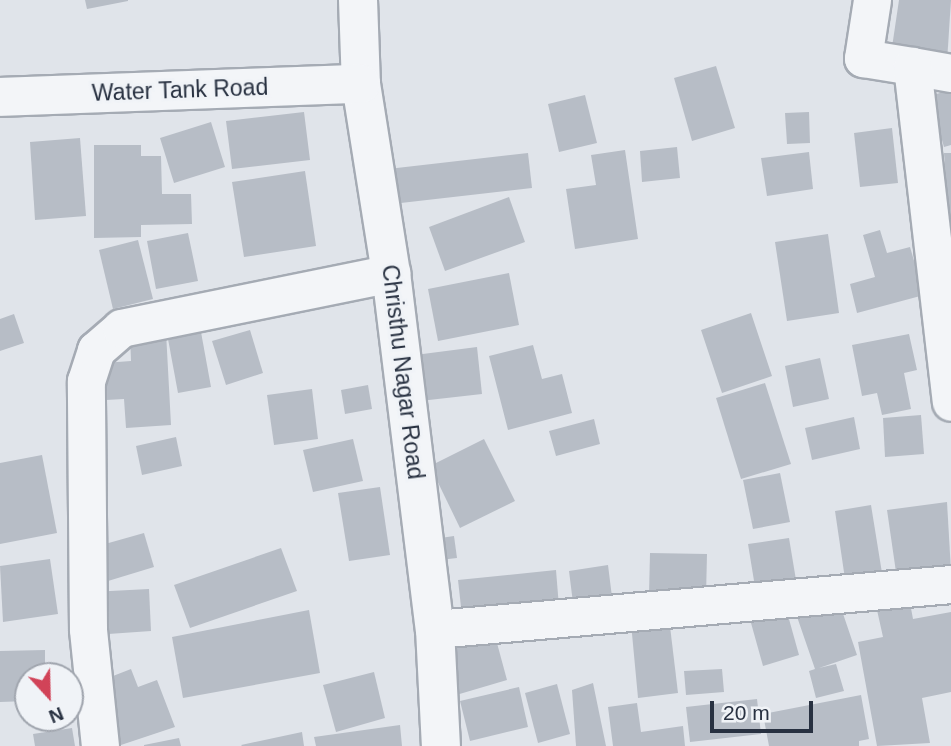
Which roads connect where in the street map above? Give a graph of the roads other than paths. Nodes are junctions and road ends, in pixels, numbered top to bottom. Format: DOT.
graph roads {
  1 [pos="358,0"];
  2 [pos="872,0"];
  3 [pos="912,66"];
  4 [pos="951,74"];
  5 [pos="360,84"];
  6 [pos="0,97"];
  7 [pos="391,274"];
  8 [pos="951,402"];
  9 [pos="951,584"];
  10 [pos="435,629"];
  11 [pos="100,746"];
  12 [pos="441,746"];
  1 -- 5 [label="street, Christhu Nagar Road"];
  2 -- 3 [label="street"];
  3 -- 4 [label="street"];
  3 -- 8 [label="street"];
  5 -- 6 [label="street, Water Tank Road"];
  5 -- 7 [label="street, Christhu Nagar Road"];
  7 -- 10 [label="street, Christhu Nagar Road"];
  7 -- 11 [label="street"];
  9 -- 10 [label="street"];
  10 -- 12 [label="street, Christhu Nagar Road"];
}
